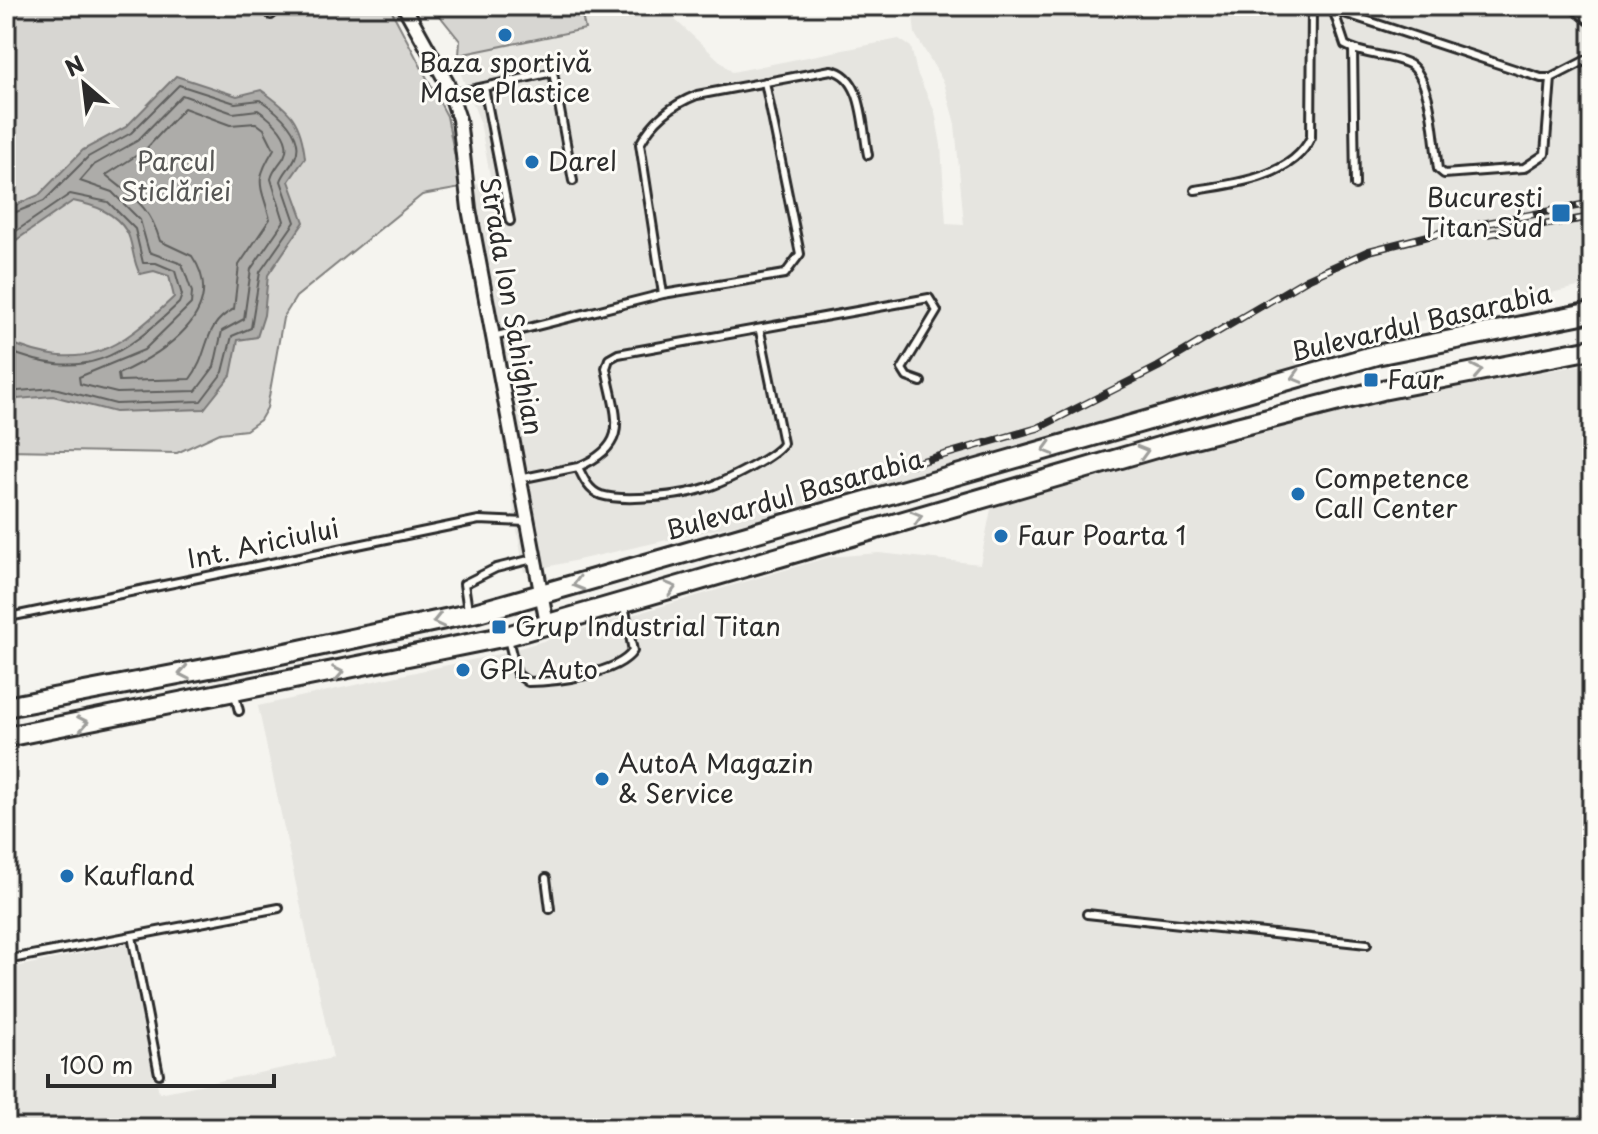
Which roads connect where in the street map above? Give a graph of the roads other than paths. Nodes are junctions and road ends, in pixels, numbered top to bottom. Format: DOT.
graph roads {
  1 [pos="281,6"];
  2 [pos="404,6"];
  3 [pos="1312,6"];
  4 [pos="1323,6"];
  5 [pos="1570,6"];
  6 [pos="1333,9"];
  7 [pos="271,15"];
  8 [pos="1592,23"];
  9 [pos="1353,49"];
  10 [pos="1592,57"];
  11 [pos="1551,78"];
  12 [pos="765,82"];
  13 [pos="484,87"];
  14 [pos="451,94"];
  15 [pos="868,155"];
  16 [pos="573,181"];
  17 [pos="1355,185"];
  18 [pos="1195,190"];
  19 [pos="510,221"];
  20 [pos="663,294"];
  21 [pos="1592,312"];
  22 [pos="760,331"];
  23 [pos="493,337"];
  24 [pos="1592,349"];
  25 [pos="921,382"];
  26 [pos="578,467"];
  27 [pos="519,479"];
  28 [pos="526,522"];
  29 [pos="533,559"];
  30 [pos="541,594"];
  31 [pos="623,602"];
  32 [pos="469,614"];
  33 [pos="9,617"];
  34 [pos="547,624"];
  35 [pos="507,636"];
  36 [pos="6,707"];
  37 [pos="6,737"];
  38 [pos="546,878"];
  39 [pos="279,908"];
  40 [pos="550,909"];
  41 [pos="1087,914"];
  42 [pos="132,936"];
  43 [pos="1367,944"];
  44 [pos="6,960"];
  45 [pos="159,1074"];
  1 -- 7 [label="lane"];
  2 -- 14 [label="street, Strada Ion Sahighian"];
  3 -- 18 [label="lane"];
  4 -- 6 [label="lane"];
  5 -- 8 [label="lane"];
  6 -- 9 [label="lane"];
  6 -- 11 [label="lane"];
  9 -- 11 [label="lane"];
  9 -- 17 [label="lane"];
  10 -- 11 [label="lane"];
  12 -- 15 [label="lane"];
  12 -- 20 [label="lane"];
  12 -- 20 [label="lane"];
  13 -- 14 [label="lane"];
  13 -- 16 [label="lane"];
  13 -- 19 [label="lane"];
  14 -- 23 [label="street, Strada Ion Sahighian"];
  20 -- 23 [label="lane"];
  21 -- 30 [label="main road, Bulevardul Basarabia, one-way"];
  22 -- 25 [label="lane"];
  22 -- 26 [label="lane"];
  22 -- 26 [label="lane"];
  23 -- 27 [label="street, Strada Ion Sahighian"];
  31 -- 24 [label="main road, Bulevardul Basarabia, one-way"];
  26 -- 27 [label="lane"];
  27 -- 28 [label="street, Strada Ion Sahighian"];
  28 -- 29 [label="street, Strada Ion Sahighian"];
  28 -- 33 [label="lane, Int. Ariciului"];
  29 -- 30 [label="street, Strada Ion Sahighian"];
  29 -- 32 [label="lane"];
  30 -- 32 [label="main road, Bulevardul Basarabia"];
  30 -- 34 [label="street, Strada Ion Sahighian"];
  31 -- 34 [label="main road, Bulevardul Basarabia"];
  31 -- 35 [label="lane"];
  32 -- 36 [label="main road, Bulevardul Basarabia, one-way"];
  34 -- 35 [label="main road, Bulevardul Basarabia"];
  37 -- 35 [label="main road, Bulevardul Basarabia, one-way"];
  38 -- 40 [label="lane"];
  39 -- 42 [label="lane"];
  41 -- 43 [label="lane"];
  42 -- 44 [label="lane"];
  42 -- 45 [label="lane"];
}
